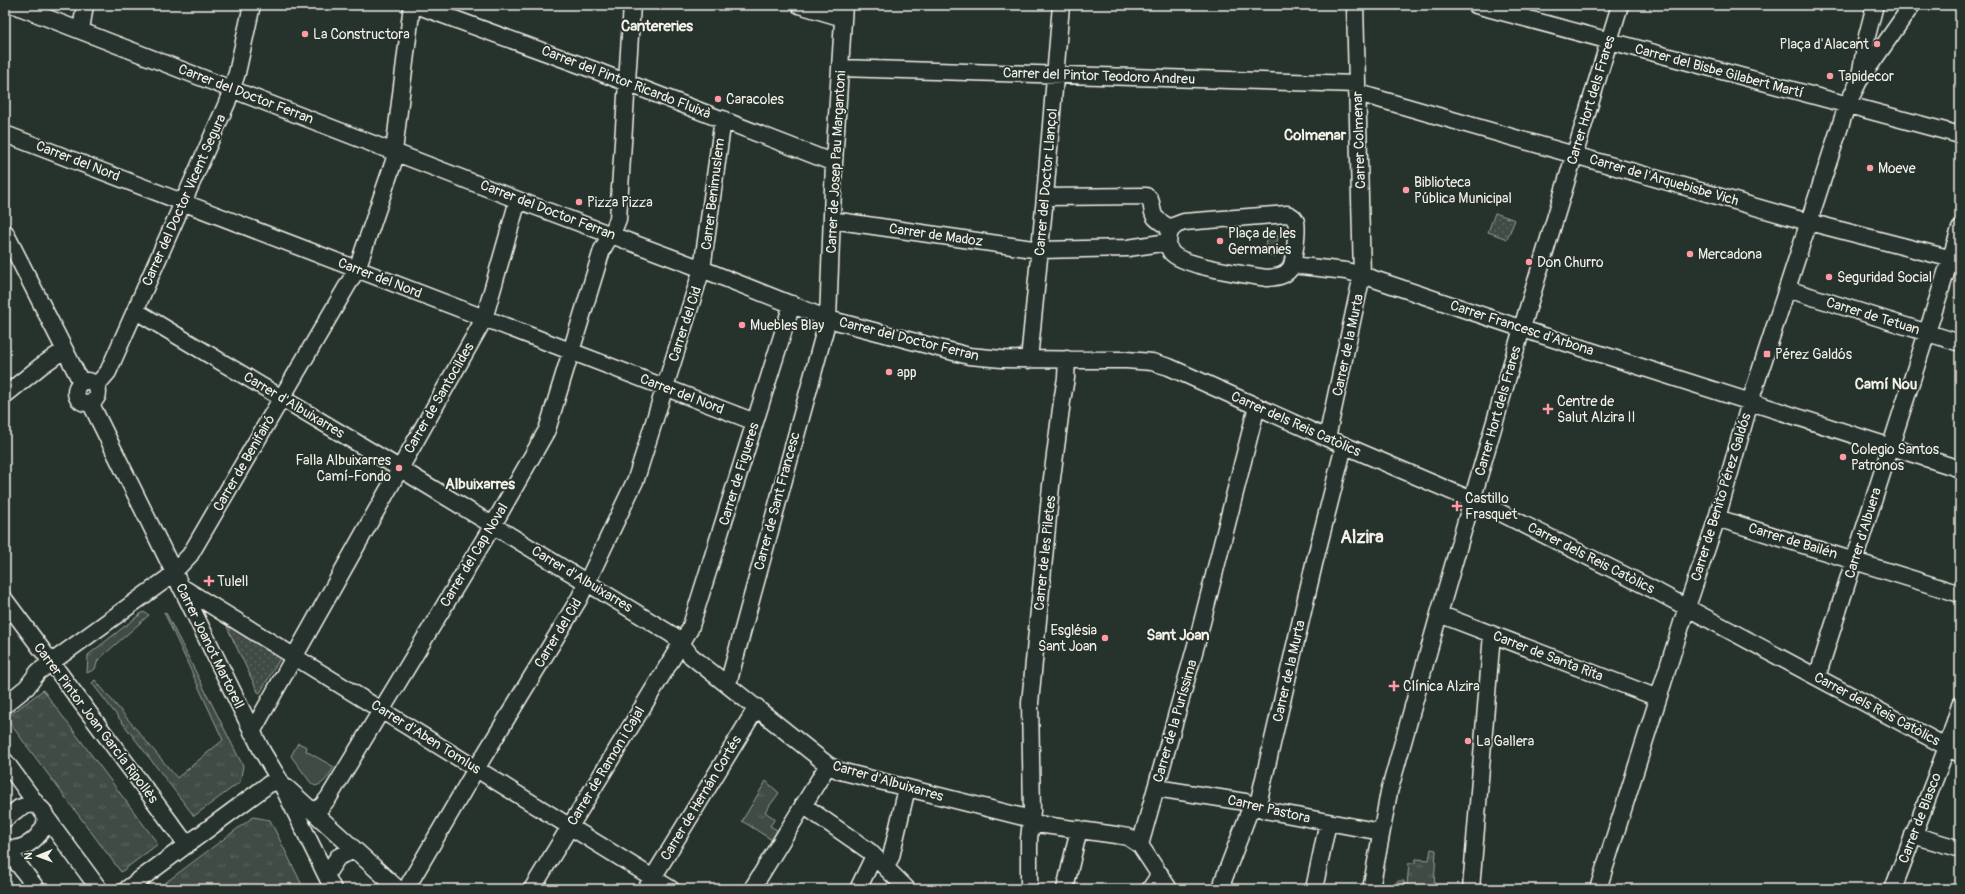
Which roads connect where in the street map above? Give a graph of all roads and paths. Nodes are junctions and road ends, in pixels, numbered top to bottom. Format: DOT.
graph roads {
  1 [pos="14,5"];
  2 [pos="85,5"];
  3 [pos="252,5"];
  4 [pos="412,5"];
  5 [pos="416,5"];
  6 [pos="632,5"];
  7 [pos="799,5"];
  8 [pos="1062,5"];
  9 [pos="1355,5"];
  10 [pos="1476,5"];
  11 [pos="1620,5"];
  12 [pos="1875,5"];
  13 [pos="1912,5"];
  14 [pos="843,11"];
  15 [pos="81,30"];
  16 [pos="1867,36"];
  17 [pos="1610,42"];
  18 [pos="1885,44"];
  19 [pos="840,68"];
  20 [pos="1055,74"];
  21 [pos="1859,81"];
  22 [pos="628,83"];
  23 [pos="232,88"];
  24 [pos="1357,88"];
  25 [pos="1847,106"];
  26 [pos="723,119"];
  27 [pos="5,134"];
  28 [pos="1960,135"];
  29 [pos="395,151"];
  30 [pos="1574,154"];
  31 [pos="834,163"];
  32 [pos="1045,197"];
  33 [pos="518,200"];
  34 [pos="184,201"];
  35 [pos="832,220"];
  36 [pos="1809,222"];
  37 [pos="1960,229"];
  38 [pos="5,232"];
  39 [pos="611,234"];
  40 [pos="1170,235"];
  41 [pos="1040,250"];
  42 [pos="1955,260"];
  43 [pos="1292,266"];
  44 [pos="357,269"];
  45 [pos="702,269"];
  46 [pos="1362,275"];
  47 [pos="1787,290"];
  48 [pos="792,304"];
  49 [pos="136,311"];
  50 [pos="484,319"];
  51 [pos="828,319"];
  52 [pos="1522,329"];
  53 [pos="1927,333"];
  54 [pos="1960,343"];
  55 [pos="64,350"];
  56 [pos="572,351"];
  57 [pos="1067,359"];
  58 [pos="1095,359"];
  59 [pos="1029,360"];
  60 [pos="89,384"];
  61 [pos="665,386"];
  62 [pos="5,395"];
  63 [pos="283,398"];
  64 [pos="90,402"];
  65 [pos="1750,402"];
  66 [pos="1257,406"];
  67 [pos="755,422"];
  68 [pos="1328,438"];
  69 [pos="1344,446"];
  70 [pos="1890,446"];
  71 [pos="399,468"];
  72 [pos="1960,469"];
  73 [pos="1472,499"];
  74 [pos="1717,518"];
  75 [pos="493,525"];
  76 [pos="1855,561"];
  77 [pos="177,580"];
  78 [pos="587,583"];
  79 [pos="1960,594"];
  80 [pos="5,600"];
  81 [pos="1687,607"];
  82 [pos="1439,614"];
  83 [pos="1492,634"];
  84 [pos="681,643"];
  85 [pos="295,656"];
  86 [pos="51,663"];
  87 [pos="1817,677"];
  88 [pos="728,684"];
  89 [pos="1658,698"];
  90 [pos="5,705"];
  91 [pos="1960,705"];
  92 [pos="757,707"];
  93 [pos="382,710"];
  94 [pos="252,732"];
  95 [pos="1953,751"];
  96 [pos="5,761"];
  97 [pos="828,765"];
  98 [pos="476,769"];
  99 [pos="280,781"];
  100 [pos="907,788"];
  101 [pos="1156,788"];
  102 [pos="803,805"];
  103 [pos="1257,806"];
  104 [pos="42,810"];
  105 [pos="313,811"];
  106 [pos="5,819"];
  107 [pos="1030,821"];
  108 [pos="1328,822"];
  109 [pos="570,826"];
  110 [pos="1079,830"];
  111 [pos="1382,832"];
  112 [pos="1913,835"];
  113 [pos="187,845"];
  114 [pos="1140,845"];
  115 [pos="5,847"];
  116 [pos="1960,849"];
  117 [pos="355,850"];
  118 [pos="880,861"];
  119 [pos="1160,874"];
  120 [pos="329,882"];
  121 [pos="650,883"];
  122 [pos="37,889"];
  123 [pos="99,889"];
  124 [pos="127,889"];
  125 [pos="398,889"];
  126 [pos="406,889"];
  127 [pos="532,889"];
  128 [pos="671,889"];
  129 [pos="752,889"];
  130 [pos="858,889"];
  131 [pos="907,889"];
  132 [pos="1029,889"];
  133 [pos="1065,889"];
  134 [pos="1150,889"];
  135 [pos="1170,889"];
  136 [pos="1223,889"];
  137 [pos="1314,889"];
  138 [pos="1371,889"];
  139 [pos="1472,889"];
  140 [pos="1598,889"];
  141 [pos="1893,889"];
  1 -- 15 [label="street, Carrer del Doctor Ferran"];
  2 -- 15 [label="street"];
  3 -- 23 [label="street, Carrer del Doctor Vicent Segura"];
  4 -- 29 [label="street, Carrer de Benifairó"];
  5 -- 22 [label="street, Carrer del Pintor Ricardo Fluixà"];
  6 -- 22 [label="street, Carrer del Cap Noval"];
  7 -- 14 [label="street"];
  8 -- 20 [label="street, Carrer del Doctor Llançol"];
  9 -- 24 [label="street, Carrer Colmenar"];
  10 -- 17 [label="street, Carrer del Bisbe Gilabert Martí"];
  11 -- 17 [label="street, Carrer Hort dels Frares"];
  12 -- 16 [label="street"];
  13 -- 18 [label="street"];
  14 -- 19 [label="street, Carrer de Josep Pau Margantoni"];
  15 -- 23 [label="street, Carrer del Doctor Ferran"];
  16 -- 18 [label="street"];
  16 -- 21 [label="street"];
  17 -- 25 [label="street, Carrer del Bisbe Gilabert Martí"];
  17 -- 30 [label="street, Carrer Hort dels Frares"];
  18 -- 21 [label="street"];
  19 -- 20 [label="street, Carrer del Pintor Teodoro Andreu"];
  19 -- 31 [label="street, Carrer de Josep Pau Margantoni"];
  20 -- 24 [label="street, Carrer del Pintor Teodoro Andreu"];
  20 -- 32 [label="street, Carrer del Doctor Llançol"];
  21 -- 25 [label="street"];
  22 -- 26 [label="street, Carrer del Pintor Ricardo Fluixà"];
  22 -- 39 [label="street, Carrer del Cap Noval"];
  23 -- 29 [label="street, Carrer del Doctor Ferran"];
  23 -- 34 [label="street, Carrer del Doctor Vicent Segura"];
  24 -- 30 [label="street, Carrer de l'Arquebisbe Vich"];
  24 -- 46 [label="street, Carrer Colmenar"];
  25 -- 28 [label="street, Carrer del Bisbe Gilabert Martí"];
  25 -- 36 [label="street, Carrer de Benito Pérez Galdós"];
  26 -- 31 [label="street, Carrer del Pintor Ricardo Fluixà"];
  26 -- 45 [label="street, Carrer Benimuslem"];
  27 -- 34 [label="street, Carrer del Nord"];
  29 -- 33 [label="street, Carrer del Doctor Ferran"];
  29 -- 44 [label="street, Carrer de Benifairó"];
  30 -- 36 [label="street, Carrer de l'Arquebisbe Vich"];
  30 -- 52 [label="street, Carrer Hort dels Frares"];
  31 -- 35 [label="street, Carrer de Josep Pau Margantoni"];
  32 -- 40 [label="street"];
  32 -- 41 [label="street, Carrer del Doctor Llançol"];
  33 -- 39 [label="street, Carrer del Doctor Ferran"];
  33 -- 50 [label="street, Carrer de Santocildes"];
  34 -- 44 [label="street, Carrer del Nord"];
  34 -- 49 [label="street, Carrer del Doctor Vicent Segura"];
  35 -- 41 [label="street, Carrer de Madoz"];
  35 -- 51 [label="street, Carrer de Josep Pau Margantoni"];
  36 -- 42 [label="street, Carrer de l'Arquebisbe Vich"];
  36 -- 47 [label="street, Carrer de Benito Pérez Galdós"];
  37 -- 42 [label="street, Carrer d'Albuera"];
  38 -- 55 [label="street"];
  39 -- 45 [label="street, Carrer del Doctor Ferran"];
  39 -- 56 [label="street, Carrer del Cap Noval"];
  40 -- 41 [label="street"];
  40 -- 43 [label="street"];
  40 -- 43 [label="street"];
  41 -- 59 [label="street, Carrer del Doctor Llançol"];
  42 -- 53 [label="street, Carrer d'Albuera"];
  43 -- 46 [label="street, Carrer Francesc d'Arbona"];
  44 -- 50 [label="street, Carrer del Nord"];
  44 -- 63 [label="street, Carrer de Benifairó"];
  45 -- 48 [label="street, Carrer del Doctor Ferran"];
  45 -- 61 [label="street, Carrer del Cid"];
  46 -- 52 [label="street, Carrer Francesc d'Arbona"];
  46 -- 68 [label="street, Carrer de la Murta"];
  47 -- 53 [label="street, Carrer de Tetuan"];
  47 -- 65 [label="street, Carrer de Benito Pérez Galdós"];
  48 -- 51 [label="street, Carrer del Doctor Ferran"];
  48 -- 67 [label="street, Carrer de Figueres"];
  49 -- 60 [label="street, Carrer del Doctor Vicent Segura"];
  49 -- 63 [label="street, Carrer d'Albuixarres"];
  50 -- 56 [label="street, Carrer del Nord"];
  50 -- 71 [label="street, Carrer de Santocildes"];
  51 -- 59 [label="street, Carrer del Doctor Ferran"];
  51 -- 88 [label="street, Carrer de Sant Francesc"];
  52 -- 65 [label="street, Carrer Francesc d'Arbona"];
  52 -- 73 [label="street, Carrer Hort dels Frares"];
  53 -- 54 [label="street, Carrer de Tetuan"];
  53 -- 70 [label="street, Carrer d'Albuera"];
  55 -- 60 [label="street"];
  55 -- 62 [label="street"];
  56 -- 61 [label="street, Carrer del Nord"];
  56 -- 75 [label="street, Carrer del Cap Noval"];
  57 -- 58 [label="street, Carrer del Doctor Ferran"];
  57 -- 59 [label="street, Carrer del Doctor Ferran"];
  57 -- 107 [label="street, Carrer de les Piletes"];
  58 -- 66 [label="street, Carrer dels Reis Catòlics"];
  60 -- 64 [label="street, Carrer del Doctor Vicent Segura"];
  61 -- 67 [label="street, Carrer del Nord"];
  61 -- 78 [label="street, Carrer del Cid"];
  63 -- 71 [label="street, Carrer d'Albuixarres"];
  63 -- 77 [label="street, Carrer de Benifairó"];
  64 -- 77 [label="street, Carrer Joanot Martorell"];
  65 -- 70 [label="street, Carrer Francesc d'Arbona"];
  65 -- 74 [label="street, Carrer de Benito Pérez Galdós"];
  66 -- 68 [label="street, Carrer dels Reis Catòlics"];
  66 -- 101 [label="street, Carrer de la Puríssima"];
  67 -- 84 [label="street, Carrer de Figueres"];
  68 -- 69 [label="street, Carrer dels Reis Catòlics"];
  69 -- 73 [label="street, Carrer dels Reis Catòlics"];
  69 -- 103 [label="street, Carrer de la Murta"];
  70 -- 72 [label="street, Carrer Francesc d'Arbona"];
  70 -- 76 [label="street, Carrer d'Albuera"];
  71 -- 75 [label="street, Carrer d'Albuixarres"];
  71 -- 85 [label="street, Carrer de Santocildes"];
  73 -- 81 [label="street, Carrer dels Reis Catòlics"];
  73 -- 82 [label="street, Carrer Hort dels Frares"];
  74 -- 76 [label="street, Carrer de Bailén"];
  74 -- 81 [label="street, Carrer de Benito Pérez Galdós"];
  75 -- 78 [label="street, Carrer d'Albuixarres"];
  75 -- 93 [label="street, Carrer del Cap Noval"];
  76 -- 79 [label="street, Carrer de Bailén"];
  76 -- 87 [label="street, Carrer d'Albuera"];
  77 -- 85 [label="street, Carrer d'Aben Tomlus"];
  77 -- 86 [label="street, Carrer de Benifairó"];
  77 -- 94 [label="street, Carrer Joanot Martorell"];
  78 -- 84 [label="street, Carrer d'Albuixarres"];
  78 -- 98 [label="street, Carrer del Cid"];
  80 -- 86 [label="street, Carrer Pintor Joan García Ripollès"];
  81 -- 87 [label="street, Carrer dels Reis Catòlics"];
  81 -- 89 [label="street, Carrer de Benito Pérez Galdós"];
  82 -- 83 [label="street, Carrer de Santa Rita"];
  82 -- 111 [label="street, Carrer Hort dels Frares"];
  83 -- 89 [label="street, Carrer de Santa Rita"];
  83 -- 139 [label="street"];
  84 -- 88 [label="street, Carrer d'Albuixarres"];
  84 -- 109 [label="street, Carrer de Ramon i Cajal"];
  85 -- 93 [label="street, Carrer d'Aben Tomlus"];
  85 -- 94 [label="street, Carrer de Santocildes"];
  86 -- 90 [label="street, Carrer de Benifairó"];
  86 -- 113 [label="street, Carrer Pintor Joan García Ripollès"];
  87 -- 95 [label="street, Carrer dels Reis Catòlics"];
  88 -- 92 [label="street, Carrer d'Albuixarres"];
  89 -- 140 [label="street, Carrer de Benito Pérez Galdós"];
  91 -- 95 [label="street, Carrer de Blasco"];
  92 -- 97 [label="street, Carrer d'Albuixarres"];
  92 -- 121 [label="street, Carrer de Hernán Cortés"];
  93 -- 98 [label="street, Carrer d'Aben Tomlus"];
  93 -- 105 [label="street, Carrer del Cap Noval"];
  94 -- 99 [label="street, Carrer Joanot Martorell"];
  95 -- 112 [label="street, Carrer de Blasco"];
  96 -- 104 [label="street"];
  97 -- 100 [label="street, Carrer d'Albuixarres"];
  97 -- 102 [label="street"];
  98 -- 109 [label="street, Carrer d'Aben Tomlus"];
  98 -- 126 [label="street, Carrer del Cid"];
  99 -- 105 [label="street"];
  99 -- 113 [label="street"];
  99 -- 120 [label="street, Carrer Joanot Martorell"];
  100 -- 107 [label="street, Carrer d'Albuixarres"];
  100 -- 118 [label="street"];
  101 -- 103 [label="street, Carrer Pastora"];
  101 -- 114 [label="street, Carrer de la Puríssima"];
  102 -- 118 [label="street"];
  102 -- 129 [label="street"];
  103 -- 108 [label="street, Carrer Pastora"];
  103 -- 136 [label="street, Carrer de la Murta"];
  104 -- 106 [label="street"];
  104 -- 115 [label="street"];
  104 -- 123 [label="street"];
  105 -- 117 [label="street"];
  107 -- 110 [label="street, Carrer d'Albuixarres"];
  107 -- 132 [label="street, Carrer de les Piletes"];
  108 -- 111 [label="street, Carrer Pastora"];
  108 -- 137 [label="street"];
  109 -- 121 [label="street, Carrer d'Aben Tomlus"];
  109 -- 127 [label="street, Carrer de Ramon i Cajal"];
  110 -- 114 [label="street, Carrer d'Albuixarres"];
  110 -- 133 [label="street"];
  111 -- 138 [label="street, Carrer Hort dels Frares"];
  112 -- 116 [label="street"];
  112 -- 141 [label="street, Carrer de Blasco"];
  113 -- 124 [label="street"];
  114 -- 119 [label="street"];
  115 -- 122 [label="street"];
  117 -- 120 [label="street"];
  117 -- 125 [label="street"];
  118 -- 130 [label="street"];
  118 -- 131 [label="street"];
  119 -- 134 [label="street"];
  119 -- 135 [label="street"];
  121 -- 128 [label="street, Carrer d'Aben Tomlus"];
}
